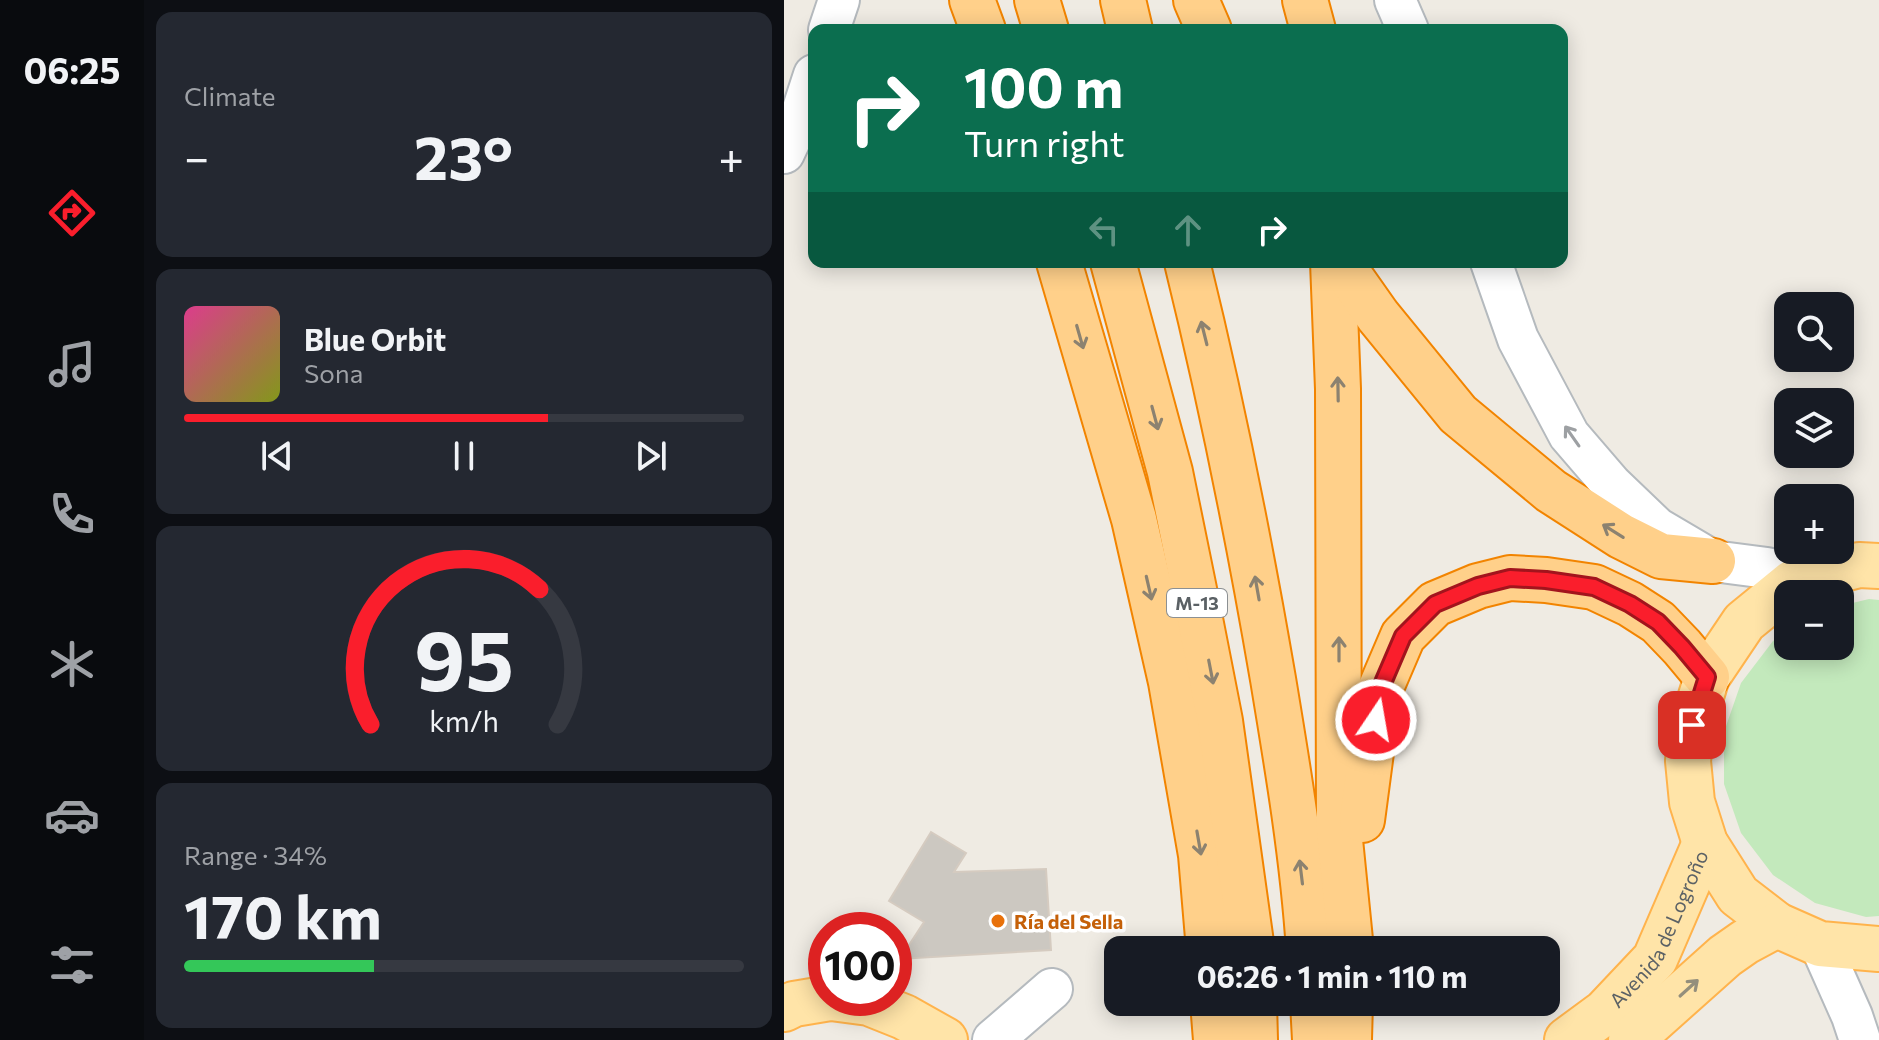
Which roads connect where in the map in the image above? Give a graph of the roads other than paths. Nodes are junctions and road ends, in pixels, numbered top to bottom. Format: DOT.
graph roads {
  1 [pos="839,0"];
  2 [pos="972,0"];
  3 [pos="1037,0"];
  4 [pos="1123,0"];
  5 [pos="1196,0"];
  6 [pos="1305,0"];
  7 [pos="1395,0"];
  8 [pos="831,24"];
  9 [pos="981,24"];
  10 [pos="1044,24"];
  11 [pos="1129,24"];
  12 [pos="1206,24"];
  13 [pos="1311,24"];
  14 [pos="1405,24"];
  15 [pos="808,93"];
  16 [pos="784,153"];
  17 [pos="1061,268"];
  18 [pos="1115,268"];
  19 [pos="1188,268"];
  20 [pos="1333,268"];
  21 [pos="1344,268"];
  22 [pos="1493,268"];
  23 [pos="1713,561"];
  24 [pos="1879,566"];
  25 [pos="1789,580"];
  26 [pos="1801,580"];
  27 [pos="1774,598"];
  28 [pos="1707,677"];
  29 [pos="1705,843"];
  30 [pos="1777,925"];
  31 [pos="1208,936"];
  32 [pos="1250,936"];
  33 [pos="1307,936"];
  34 [pos="1350,936"];
  35 [pos="1352,936"];
  36 [pos="1820,944"];
  37 [pos="1879,949"];
  38 [pos="1052,989"];
  39 [pos="805,1002"];
  40 [pos="1214,1016"];
  41 [pos="1254,1016"];
  42 [pos="1314,1016"];
  43 [pos="1350,1016"];
  44 [pos="1879,1034"];
  45 [pos="945,1040"];
  46 [pos="993,1040"];
  47 [pos="1216,1040"];
  48 [pos="1255,1040"];
  49 [pos="1315,1040"];
  50 [pos="1349,1040"];
  51 [pos="1567,1040"];
  52 [pos="1631,1040"];
  53 [pos="1860,1040"];
  54 [pos="1875,1040"];
  1 -- 8 [label="street"];
  2 -- 9 [label="highway"];
  3 -- 10 [label="highway"];
  4 -- 11 [label="highway"];
  5 -- 12 [label="highway"];
  6 -- 13 [label="highway"];
  7 -- 14 [label="street"];
  15 -- 16 [label="street"];
  17 -- 31 [label="highway, one-way"];
  18 -- 32 [label="highway, M-13, one-way"];
  33 -- 19 [label="highway, one-way"];
  34 -- 20 [label="highway, one-way"];
  23 -- 21 [label="highway, one-way"];
  23 -- 22 [label="street, one-way"];
  23 -- 25 [label="street"];
  24 -- 26 [label="main road"];
  27 -- 28 [label="main road"];
  28 -- 29 [label="main road"];
  28 -- 35 [label="highway"];
  29 -- 30 [label="main road"];
  29 -- 51 [label="main road, Avenida de Logroño"];
  30 -- 36 [label="main road"];
  52 -- 30 [label="main road, one-way"];
  36 -- 37 [label="main road"];
  36 -- 53 [label="street"];
  38 -- 46 [label="street"];
  39 -- 45 [label="main road"];
  40 -- 47 [label="highway"];
  41 -- 48 [label="highway"];
  42 -- 49 [label="highway"];
  43 -- 50 [label="highway"];
  44 -- 54 [label="street"];
}
